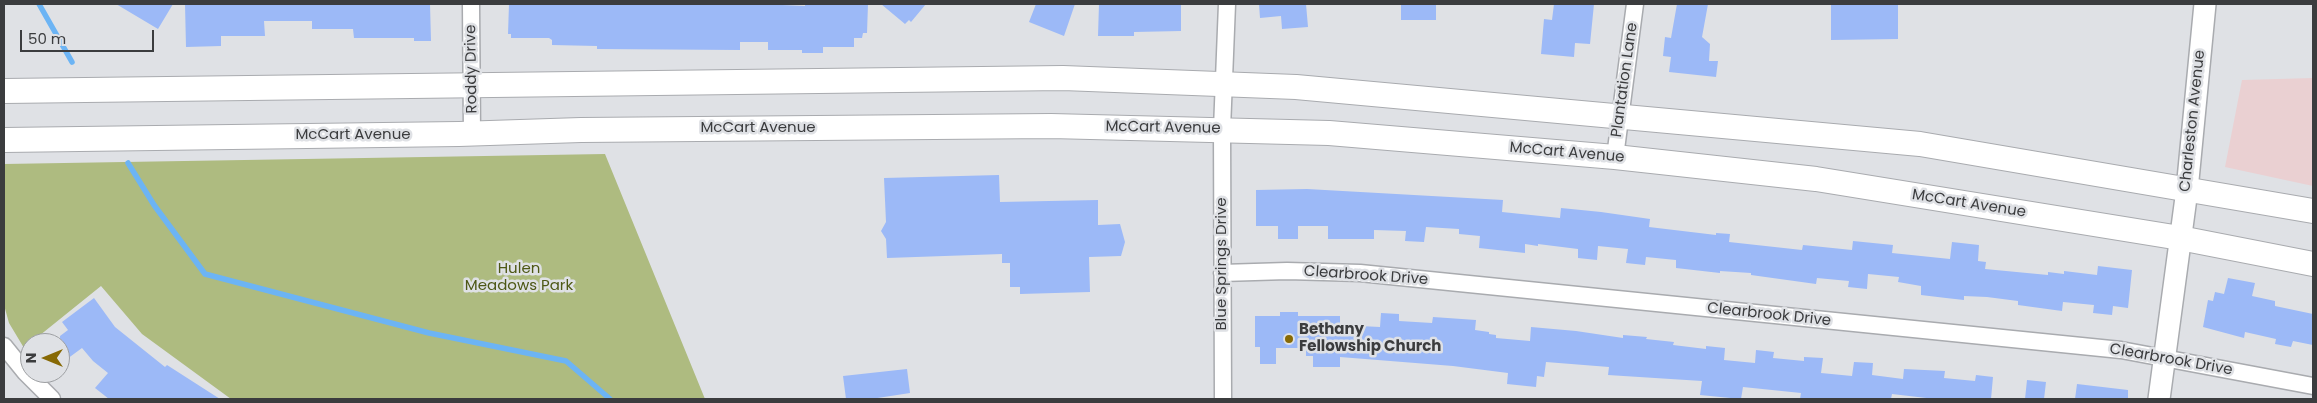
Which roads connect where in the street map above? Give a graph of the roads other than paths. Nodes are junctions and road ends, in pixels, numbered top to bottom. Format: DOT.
graph roads {
  1 [pos="471,4"];
  2 [pos="1227,4"];
  3 [pos="1635,4"];
  4 [pos="2205,4"];
  5 [pos="1224,85"];
  6 [pos="472,86"];
  7 [pos="4,91"];
  8 [pos="1620,117"];
  9 [pos="1222,129"];
  10 [pos="472,134"];
  11 [pos="4,140"];
  12 [pos="1615,157"];
  13 [pos="2187,190"];
  14 [pos="2313,211"];
  15 [pos="2180,238"];
  16 [pos="2313,264"];
  17 [pos="1222,273"];
  18 [pos="4,346"];
  19 [pos="2164,358"];
  20 [pos="2313,386"];
  21 [pos="52,399"];
  22 [pos="1223,399"];
  23 [pos="2159,399"];
  1 -- 6 [label="street, Roddy Drive"];
  2 -- 5 [label="street, Blue Springs Drive"];
  3 -- 8 [label="street, Plantation Lane"];
  4 -- 13 [label="street, Charleston Avenue"];
  5 -- 6 [label="main road"];
  5 -- 8 [label="main road"];
  5 -- 9 [label="street, Blue Springs Drive"];
  6 -- 7 [label="main road"];
  6 -- 10 [label="street, Roddy Drive"];
  8 -- 12 [label="street, Plantation Lane"];
  8 -- 13 [label="main road"];
  9 -- 10 [label="main road, McCart Avenue"];
  9 -- 12 [label="main road, McCart Avenue"];
  9 -- 17 [label="street, Blue Springs Drive"];
  10 -- 11 [label="main road, McCart Avenue"];
  12 -- 15 [label="main road, McCart Avenue"];
  13 -- 14 [label="main road"];
  13 -- 15 [label="street, Charleston Avenue"];
  15 -- 16 [label="main road, McCart Avenue"];
  15 -- 19 [label="street, Charleston Avenue"];
  17 -- 19 [label="street, Clearbrook Drive"];
  17 -- 22 [label="street, Blue Springs Drive"];
  18 -- 21 [label="street"];
  19 -- 20 [label="street, Clearbrook Drive"];
  19 -- 23 [label="street, Charleston Avenue"];
}
